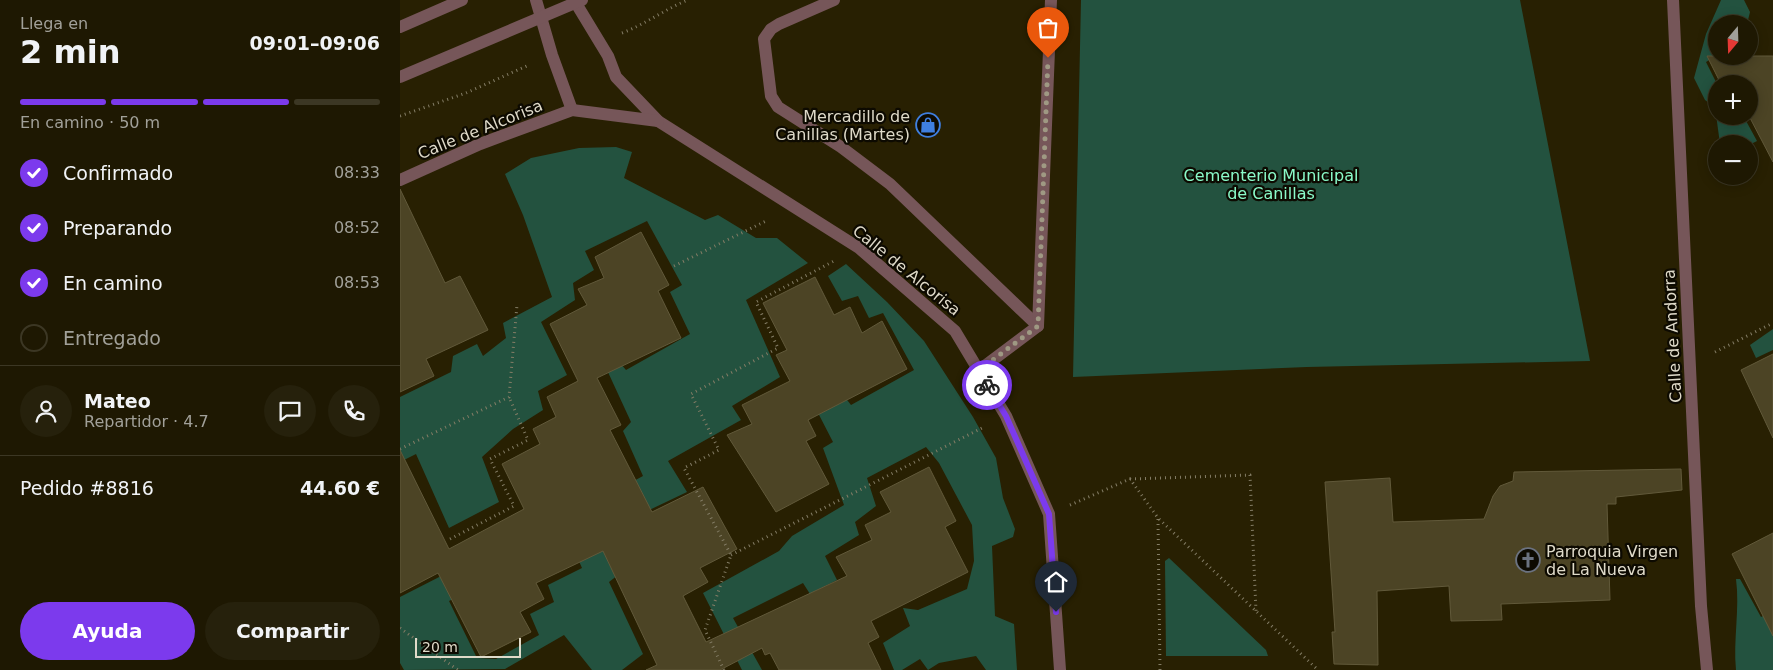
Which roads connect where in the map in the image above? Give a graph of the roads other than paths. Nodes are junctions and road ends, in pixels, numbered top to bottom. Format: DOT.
graph roads {
  1 [pos="462,0"];
  2 [pos="536,0"];
  3 [pos="834,0"];
  4 [pos="1051,0"];
  5 [pos="1672,0"];
  6 [pos="577,1"];
  7 [pos="542,17"];
  8 [pos="400,27"];
  9 [pos="400,77"];
  10 [pos="572,110"];
  11 [pos="658,121"];
  12 [pos="400,180"];
  13 [pos="1038,326"];
  14 [pos="978,371"];
  15 [pos="1060,670"];
  16 [pos="1707,670"];
  1 -- 8 [label="street"];
  2 -- 7 [label="street"];
  3 -- 13 [label="street"];
  4 -- 13 [label="street"];
  5 -- 16 [label="street, Calle de Andorra"];
  6 -- 7 [label="street"];
  6 -- 11 [label="street, Calle de Alcorisa"];
  7 -- 9 [label="street"];
  7 -- 10 [label="street"];
  10 -- 11 [label="street, Calle de Alcorisa"];
  10 -- 12 [label="street, Calle de Alcorisa"];
  11 -- 14 [label="street, Calle de Alcorisa"];
  13 -- 14 [label="street"];
  14 -- 15 [label="street, Calle de Alcorisa"];
}
